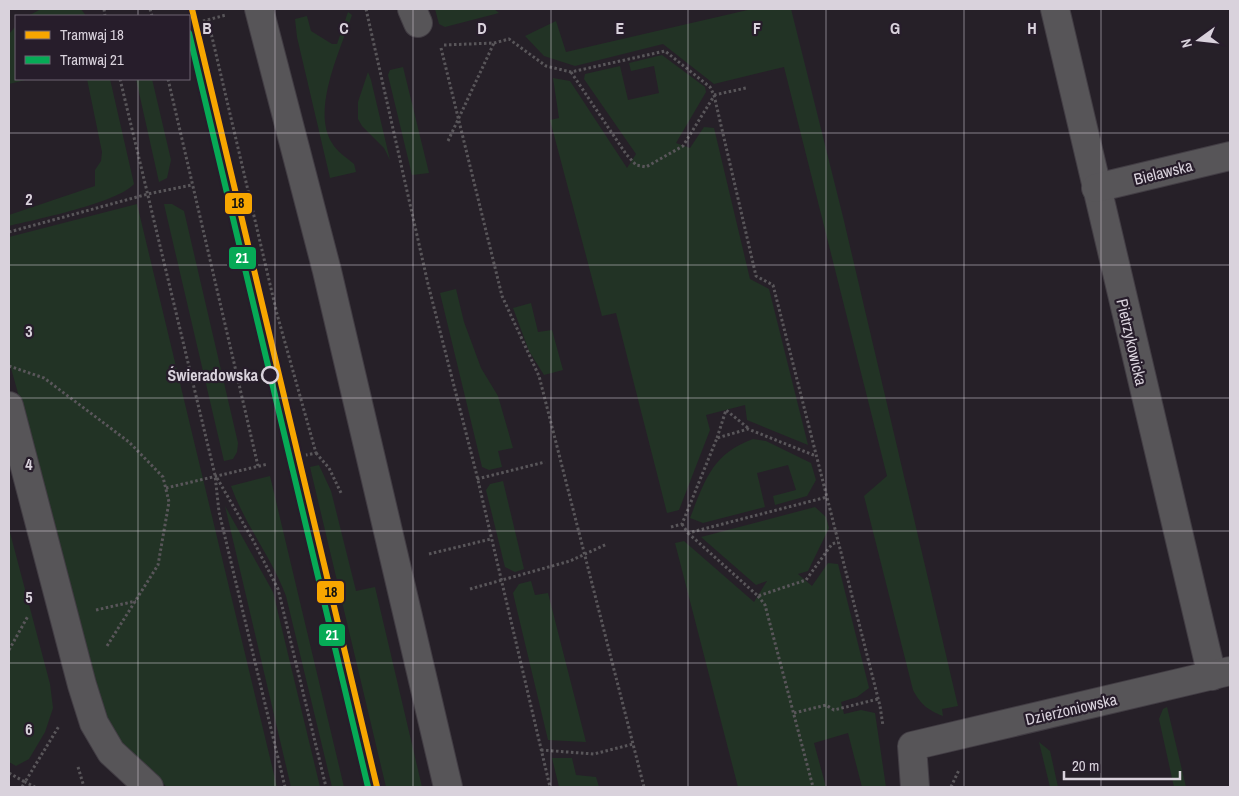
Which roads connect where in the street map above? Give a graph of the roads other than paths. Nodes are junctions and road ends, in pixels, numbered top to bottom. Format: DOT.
graph roads {
  1 [pos="259,9"];
  2 [pos="1054,9"];
  3 [pos="1230,156"];
  4 [pos="1096,188"];
  5 [pos="9,406"];
  6 [pos="1221,673"];
  7 [pos="149,787"];
  8 [pos="448,787"];
  9 [pos="915,787"];
  1 -- 8 [label="street"];
  2 -- 4 [label="street, Pietrzykowicka"];
  3 -- 4 [label="street, Bielawska"];
  4 -- 6 [label="street, Pietrzykowicka"];
  5 -- 7 [label="street"];
  6 -- 9 [label="street, Dzierżoniowska"];
}
